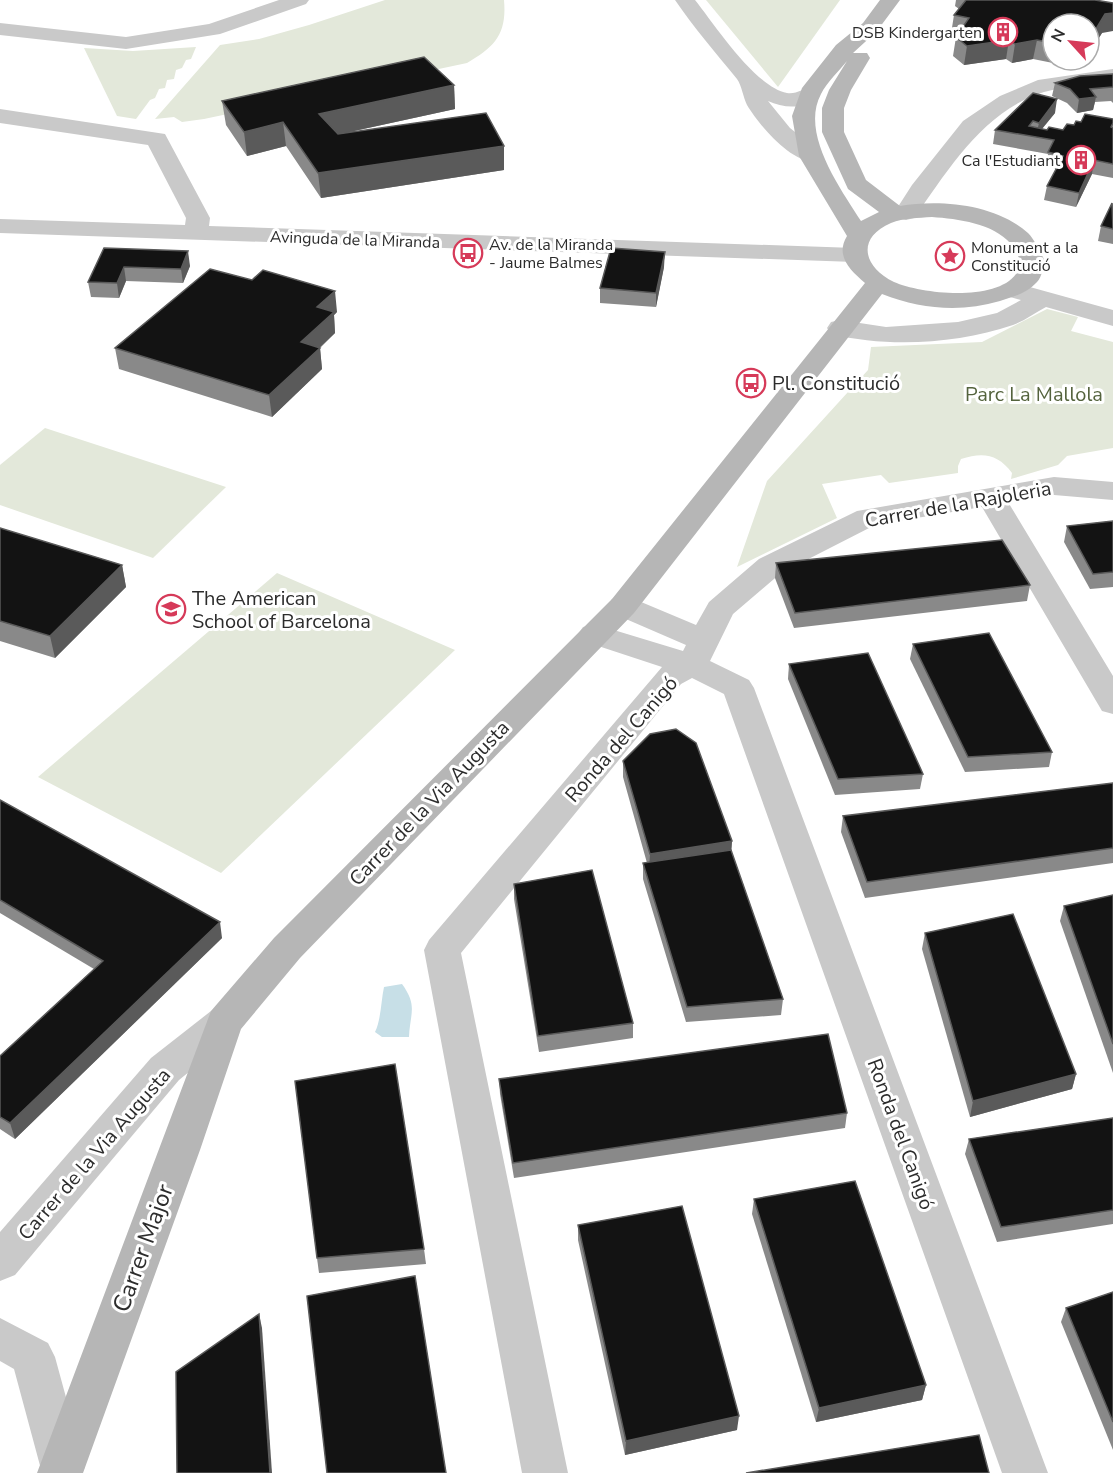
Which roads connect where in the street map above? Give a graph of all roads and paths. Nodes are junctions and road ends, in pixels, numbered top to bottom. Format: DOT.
graph roads {
  1 [pos="685,0"];
  2 [pos="890,0"];
  3 [pos="287,2"];
  4 [pos="870,27"];
  5 [pos="0,29"];
  6 [pos="1113,76"];
  7 [pos="750,82"];
  8 [pos="810,93"];
  9 [pos="0,116"];
  10 [pos="811,156"];
  11 [pos="900,214"];
  12 [pos="0,226"];
  13 [pos="196,233"];
  14 [pos="857,246"];
  15 [pos="878,283"];
  16 [pos="1012,290"];
  17 [pos="1040,300"];
  18 [pos="1113,318"];
  19 [pos="840,328"];
  20 [pos="1113,491"];
  21 [pos="990,496"];
  22 [pos="623,606"];
  23 [pos="594,634"];
  24 [pos="699,653"];
  25 [pos="1113,703"];
  26 [pos="224,1022"];
  27 [pos="0,1262"];
  28 [pos="0,1338"];
  29 [pos="61,1470"];
  30 [pos="545,1473"];
  31 [pos="1024,1473"];
  1 -- 7 [label="street"];
  2 -- 4 [label="street"];
  3 -- 5 [label="street"];
  4 -- 8 [label="street"];
  4 -- 11 [label="street"];
  6 -- 11 [label="street"];
  7 -- 8 [label="street"];
  7 -- 10 [label="street"];
  8 -- 10 [label="street"];
  9 -- 13 [label="street"];
  10 -- 14 [label="street"];
  11 -- 14 [label="street"];
  11 -- 16 [label="street"];
  12 -- 13 [label="street, Avinguda de la Miranda"];
  13 -- 14 [label="street, Avinguda de la Miranda"];
  14 -- 15 [label="street"];
  15 -- 16 [label="street"];
  15 -- 19 [label="street, Carrer de la Via Augusta"];
  16 -- 17 [label="street"];
  17 -- 18 [label="street"];
  17 -- 19 [label="street"];
  19 -- 22 [label="street, Carrer de la Via Augusta"];
  20 -- 21 [label="street, Carrer de la Rajoleria"];
  21 -- 24 [label="street, Carrer de la Rajoleria"];
  21 -- 25 [label="street"];
  22 -- 23 [label="street, Carrer de la Via Augusta"];
  22 -- 24 [label="street"];
  23 -- 24 [label="street"];
  23 -- 26 [label="street, Carrer de la Via Augusta"];
  24 -- 30 [label="street, Ronda del Canigó"];
  24 -- 31 [label="street, Ronda del Canigó"];
  26 -- 27 [label="street, Carrer de la Via Augusta"];
  26 -- 29 [label="street, Carrer Major"];
  28 -- 29 [label="street"];
}
